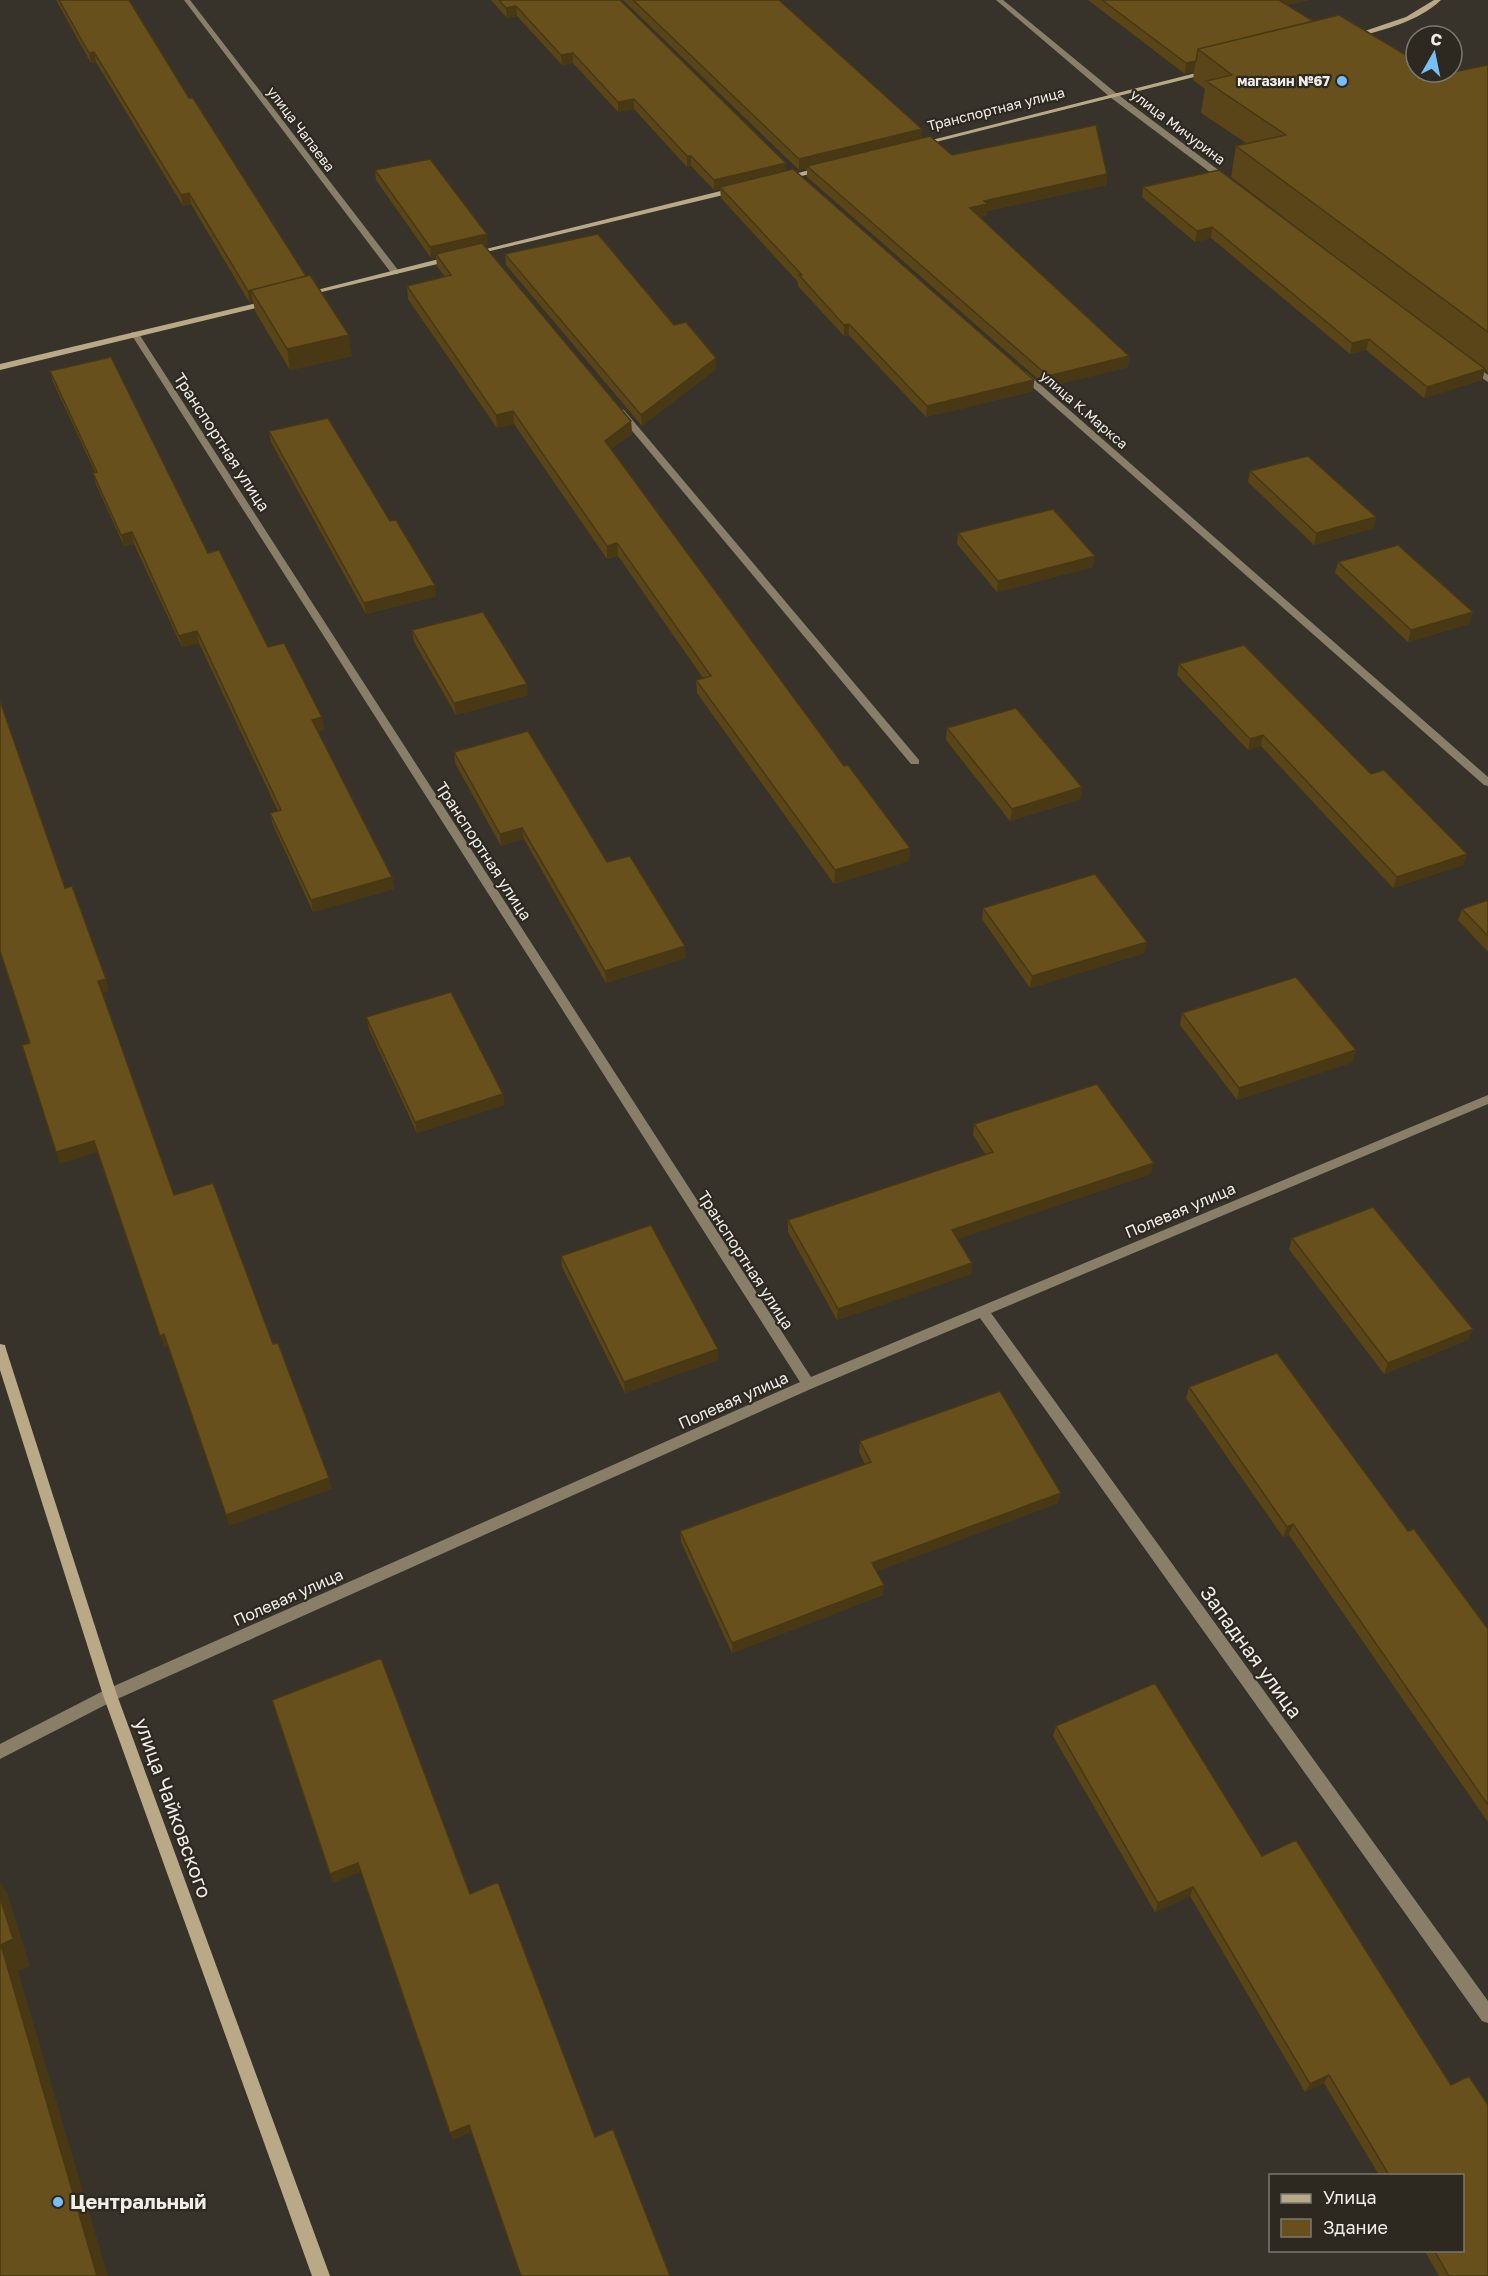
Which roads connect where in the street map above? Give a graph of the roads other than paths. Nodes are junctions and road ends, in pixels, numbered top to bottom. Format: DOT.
graph roads {
  1 [pos="187,0"];
  2 [pos="999,0"];
  3 [pos="1438,0"];
  4 [pos="1346,38"];
  5 [pos="1216,70"];
  6 [pos="1113,95"];
  7 [pos="909,146"];
  8 [pos="830,166"];
  9 [pos="788,167"];
  10 [pos="796,175"];
  11 [pos="777,180"];
  12 [pos="805,183"];
  13 [pos="1234,187"];
  14 [pos="742,188"];
  15 [pos="486,250"];
  16 [pos="494,259"];
  17 [pos="395,272"];
  18 [pos="293,296"];
  19 [pos="282,299"];
  20 [pos="135,334"];
  21 [pos="1460,358"];
  22 [pos="1012,365"];
  23 [pos="0,367"];
  24 [pos="1488,379"];
  25 [pos="616,406"];
  26 [pos="915,762"];
  27 [pos="1488,783"];
  28 [pos="1488,1099"];
  29 [pos="982,1311"];
  30 [pos="0,1349"];
  31 [pos="808,1384"];
  32 [pos="110,1695"];
  33 [pos="0,1752"];
  34 [pos="1488,2016"];
  35 [pos="321,2276"];
  1 -- 17 [label="street, улица Чапаева"];
  2 -- 6 [label="street, улица Мичурина"];
  3 -- 4 [label="street"];
  5 -- 6 [label="street, Транспортная улица"];
  6 -- 7 [label="street, Транспортная улица"];
  6 -- 13 [label="street, улица Мичурина"];
  8 -- 10 [label="street"];
  9 -- 10 [label="street"];
  10 -- 11 [label="street"];
  10 -- 12 [label="street"];
  14 -- 15 [label="street"];
  15 -- 16 [label="street"];
  15 -- 17 [label="street"];
  17 -- 18 [label="street"];
  19 -- 20 [label="street"];
  20 -- 23 [label="street"];
  20 -- 31 [label="street, Транспортная улица"];
  21 -- 24 [label="street"];
  22 -- 27 [label="street, улица К.Маркса"];
  25 -- 26 [label="street"];
  28 -- 29 [label="street, Полевая улица"];
  29 -- 31 [label="street, Полевая улица"];
  29 -- 34 [label="street, Западная улица"];
  30 -- 32 [label="street, улица Чайковского"];
  31 -- 32 [label="street, Полевая улица"];
  32 -- 33 [label="street, Полевая улица"];
  32 -- 35 [label="street, улица Чайковского"];
}
